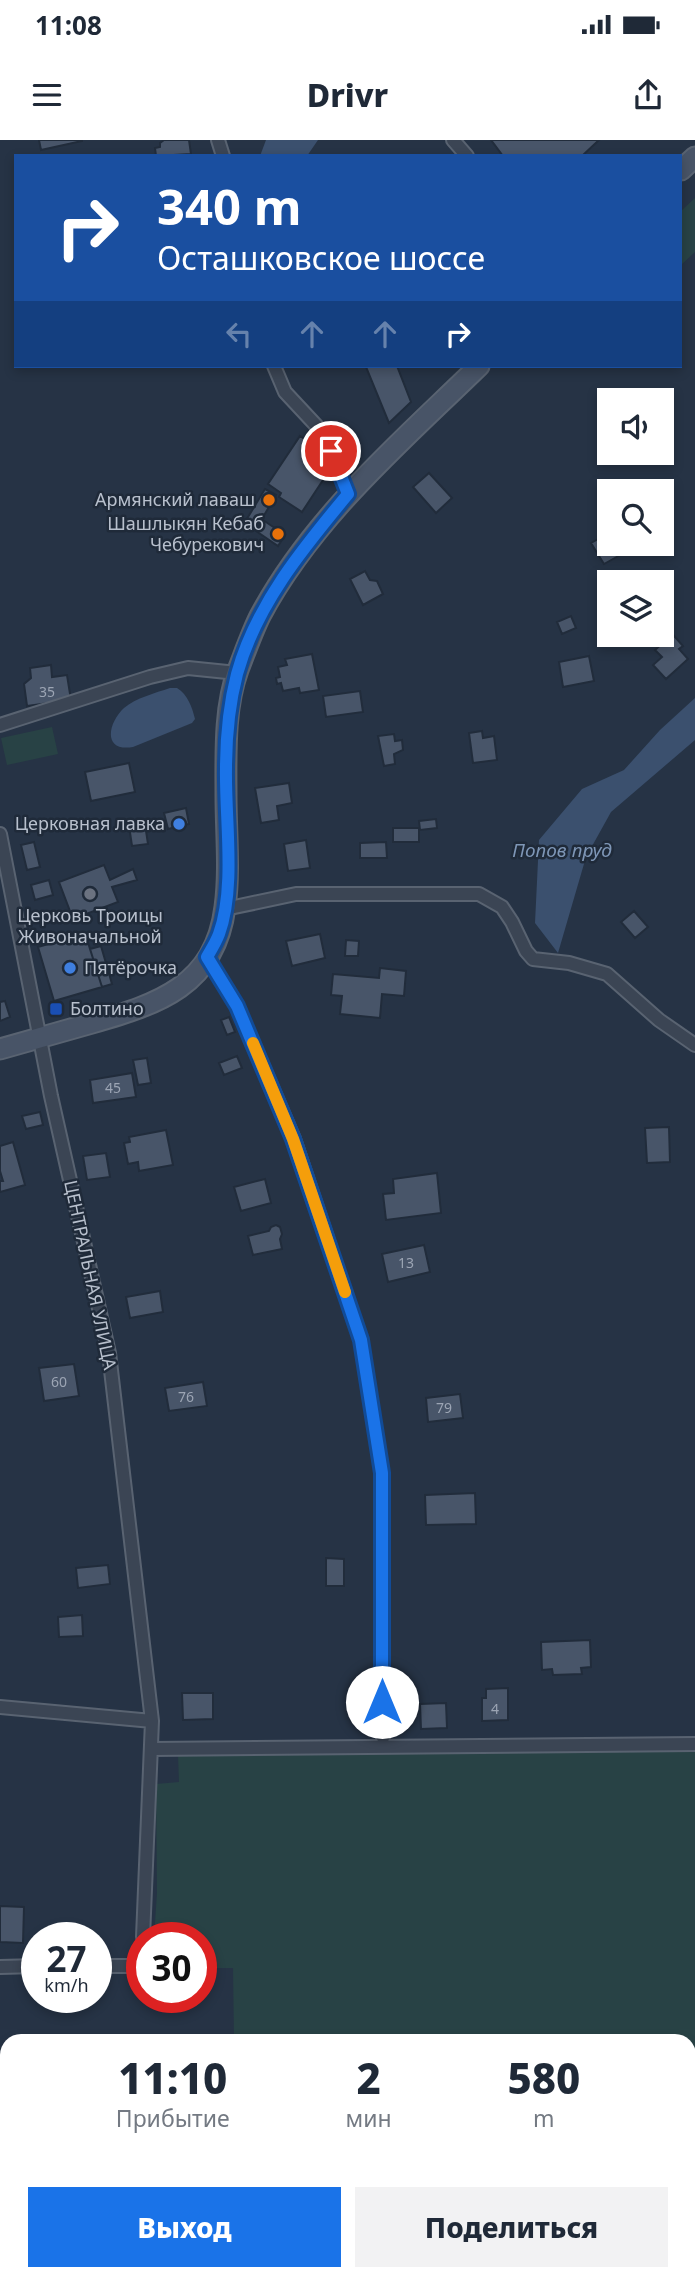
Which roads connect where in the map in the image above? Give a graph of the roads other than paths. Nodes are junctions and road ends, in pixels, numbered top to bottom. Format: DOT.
graph roads {
  1 [pos="453,140"];
  2 [pos="465,154"];
  3 [pos="695,157"];
  4 [pos="682,169"];
  5 [pos="275,368"];
  6 [pos="477,368"];
  7 [pos="348,494"];
  8 [pos="237,673"];
  9 [pos="0,725"];
  10 [pos="0,834"];
  11 [pos="225,909"];
  12 [pos="207,957"];
  13 [pos="40,1038"];
  14 [pos="695,1045"];
  15 [pos="0,1049"];
  16 [pos="0,1707"];
  17 [pos="152,1721"];
  18 [pos="383,1738"];
  19 [pos="695,1744"];
  20 [pos="152,1749"];
  21 [pos="144,1922"];
  22 [pos="21,1966"];
  23 [pos="0,1967"];
  1 -- 2 [label="street"];
  3 -- 4 [label="main road"];
  5 -- 7 [label="street"];
  6 -- 7 [label="main road"];
  7 -- 8 [label="main road"];
  8 -- 9 [label="street"];
  8 -- 11 [label="main road"];
  10 -- 13 [label="street, ЦЕНТРАЛЬНАЯ УЛИЦА"];
  11 -- 12 [label="main road"];
  11 -- 14 [label="street"];
  12 -- 13 [label="main road"];
  12 -- 18 [label="street"];
  13 -- 15 [label="main road"];
  13 -- 17 [label="street, ЦЕНТРАЛЬНАЯ УЛИЦА"];
  16 -- 17 [label="street"];
  17 -- 20 [label="street, ЦЕНТРАЛЬНАЯ УЛИЦА"];
  19 -- 20 [label="street"];
  20 -- 21 [label="street, ЦЕНТРАЛЬНАЯ УЛИЦА"];
  22 -- 23 [label="street"];
}
